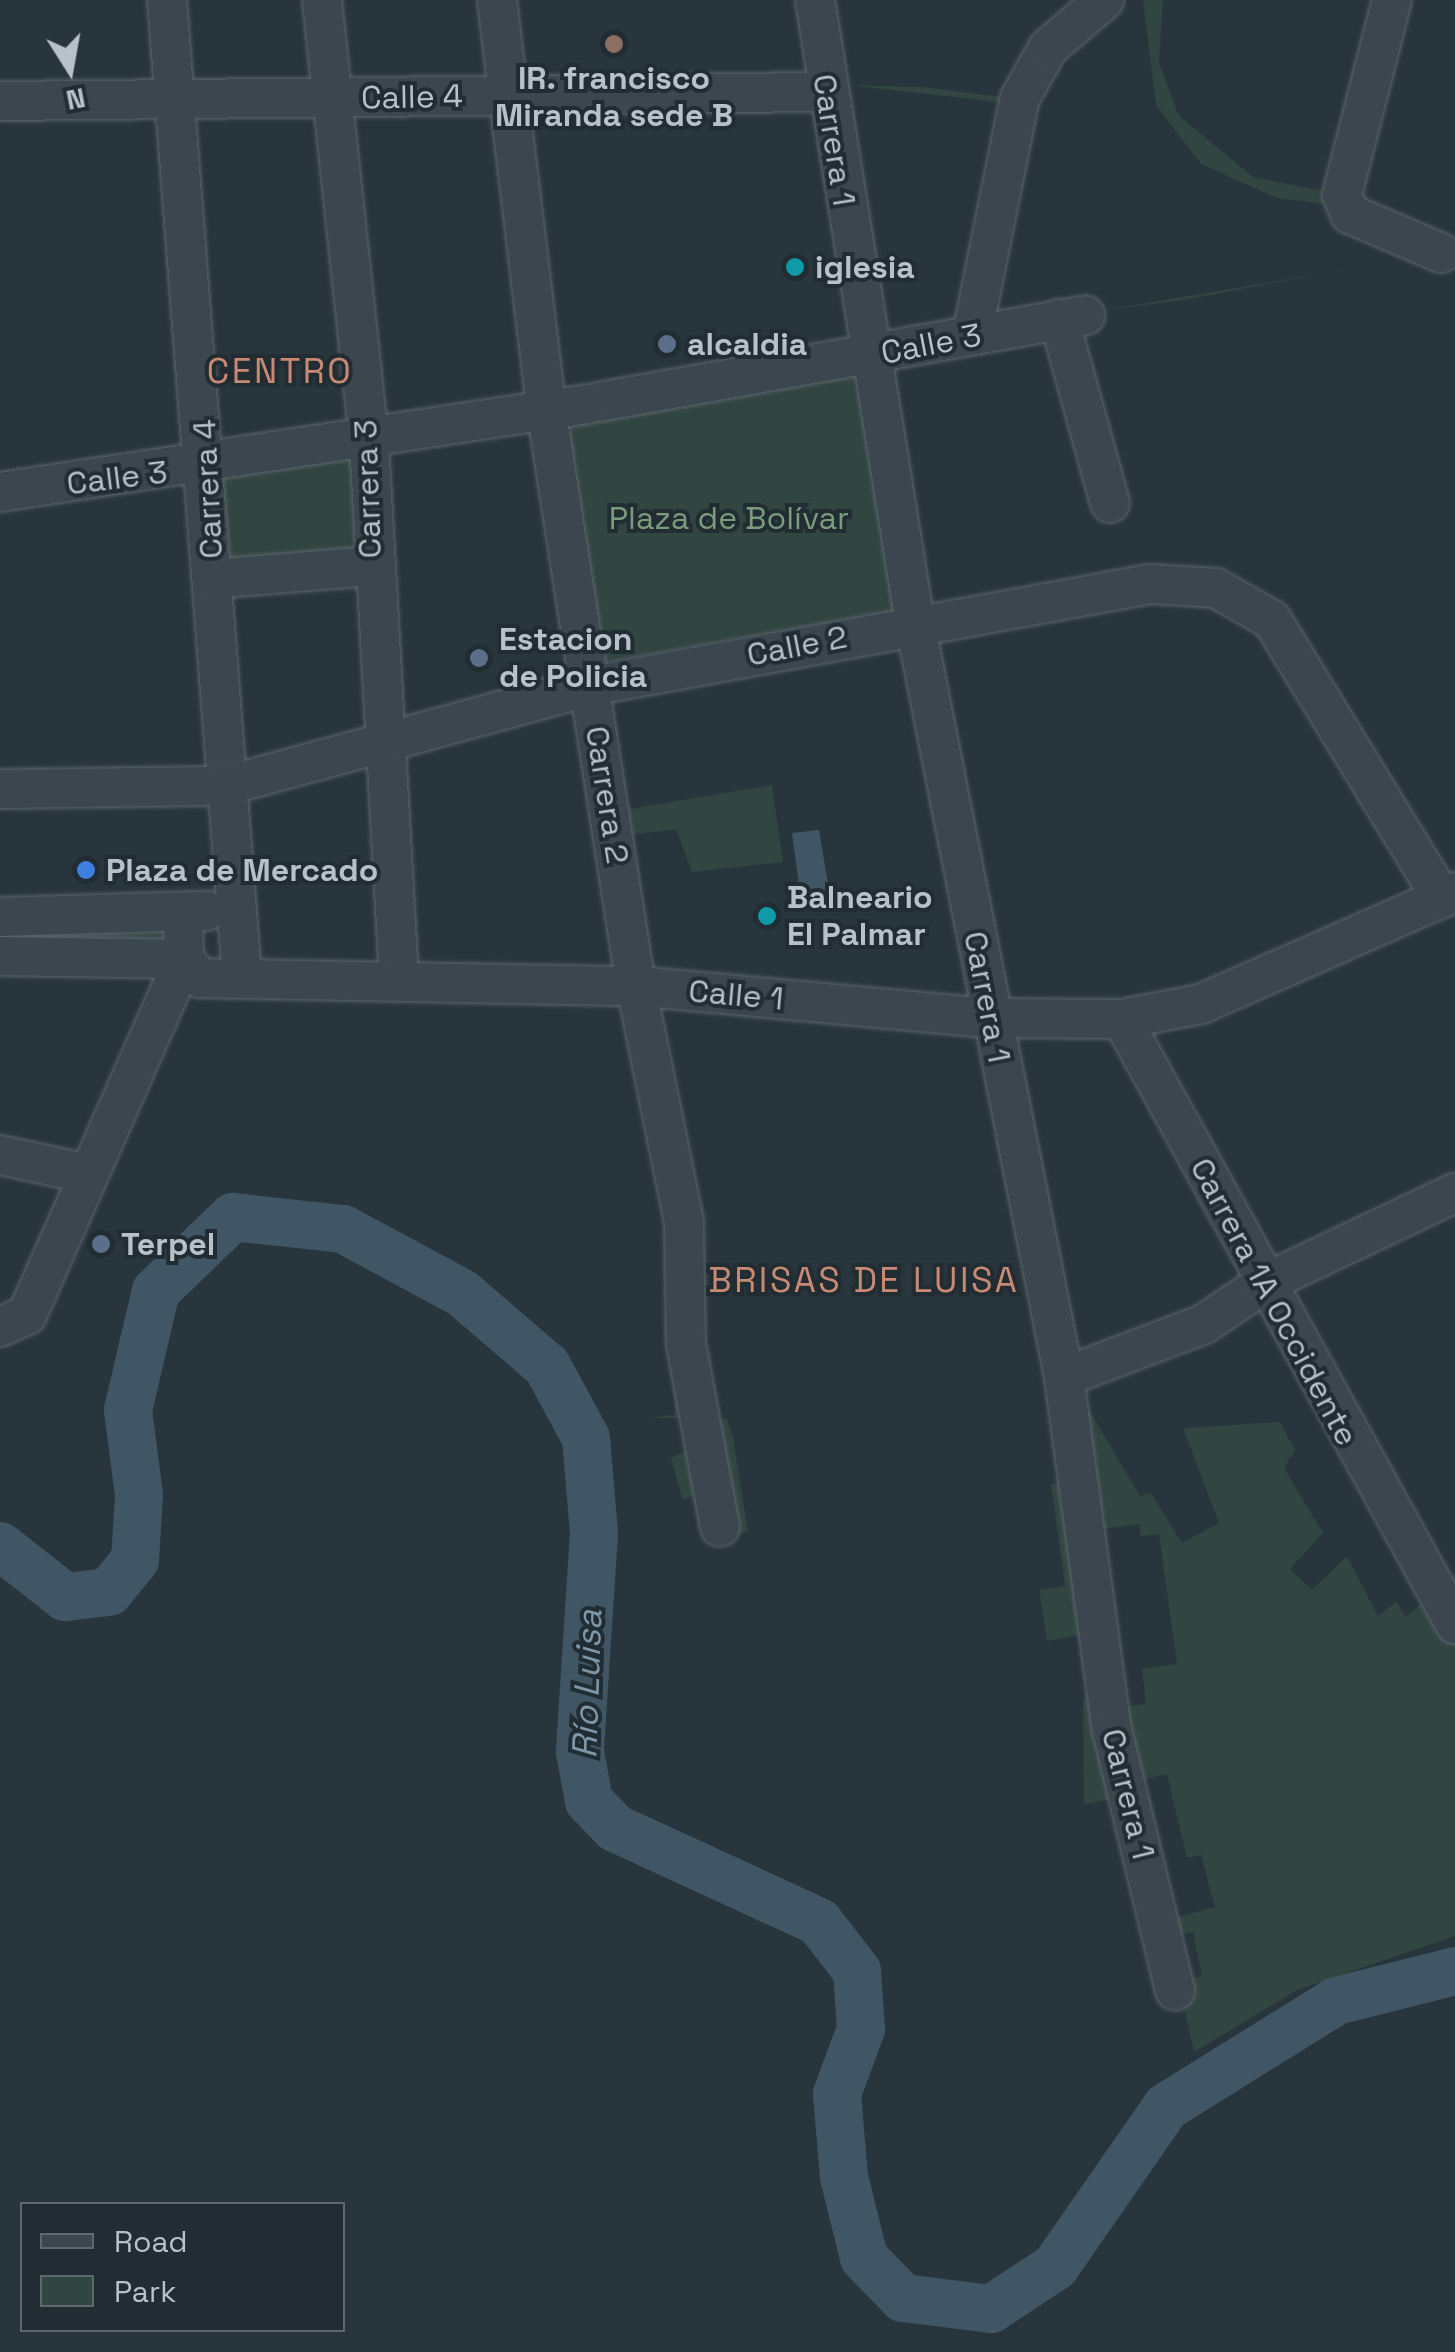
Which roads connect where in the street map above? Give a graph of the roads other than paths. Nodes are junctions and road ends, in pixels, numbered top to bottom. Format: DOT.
graph roads {
  1 [pos="167,0"];
  2 [pos="322,0"];
  3 [pos="497,0"];
  4 [pos="816,0"];
  5 [pos="1104,0"];
  6 [pos="1392,0"];
  7 [pos="824,92"];
  8 [pos="510,96"];
  9 [pos="330,98"];
  10 [pos="176,100"];
  11 [pos="0,101"];
  12 [pos="1437,255"];
  13 [pos="972,335"];
  14 [pos="870,356"];
  15 [pos="547,414"];
  16 [pos="369,441"];
  17 [pos="209,468"];
  18 [pos="0,492"];
  19 [pos="1110,503"];
  20 [pos="370,566"];
  21 [pos="213,579"];
  22 [pos="916,623"];
  23 [pos="590,686"];
  24 [pos="381,750"];
  25 [pos="225,786"];
  26 [pos="0,789"];
  27 [pos="1448,895"];
  28 [pos="234,908"];
  29 [pos="183,914"];
  30 [pos="0,917"];
  31 [pos="0,956"];
  32 [pos="184,958"];
  33 [pos="242,978"];
  34 [pos="399,980"];
  35 [pos="636,986"];
  36 [pos="991,1018"];
  37 [pos="1122,1019"];
  38 [pos="0,1154"];
  39 [pos="84,1173"];
  40 [pos="1455,1193"];
  41 [pos="1262,1284"];
  42 [pos="14,1321"];
  43 [pos="1064,1377"];
  44 [pos="720,1526"];
  45 [pos="1442,1576"];
  46 [pos="1455,1624"];
  47 [pos="1175,1990"];
  1 -- 10 [label="street, Carrera 4"];
  2 -- 9 [label="street, Carrera 3"];
  3 -- 8 [label="street, Carrera 2"];
  4 -- 7 [label="street, Carrera 1"];
  5 -- 13 [label="street"];
  6 -- 12 [label="street"];
  7 -- 8 [label="street, Calle 4"];
  7 -- 14 [label="street, Carrera 1"];
  8 -- 9 [label="street, Calle 4"];
  8 -- 15 [label="street, Carrera 2"];
  9 -- 10 [label="street, Calle 4"];
  9 -- 16 [label="street, Carrera 3"];
  10 -- 11 [label="street, Calle 4"];
  10 -- 17 [label="street, Carrera 4"];
  13 -- 14 [label="street, Calle 3"];
  13 -- 19 [label="street, Calle 3"];
  14 -- 15 [label="street, Calle 3"];
  14 -- 22 [label="street, Carrera 1"];
  15 -- 16 [label="street, Calle 3"];
  15 -- 23 [label="street, Carrera 2"];
  16 -- 17 [label="street, Calle 3"];
  16 -- 20 [label="street, Carrera 3"];
  17 -- 18 [label="street, Calle 3"];
  17 -- 21 [label="street, Carrera 4"];
  20 -- 21 [label="street"];
  20 -- 24 [label="street, Carrera 3"];
  21 -- 25 [label="street, Carrera 4"];
  22 -- 23 [label="street, Calle 2"];
  22 -- 27 [label="street, Calle 2"];
  22 -- 36 [label="street, Carrera 1"];
  23 -- 24 [label="street, Calle 2"];
  23 -- 35 [label="street, Carrera 2"];
  24 -- 25 [label="street, Calle 2"];
  24 -- 34 [label="street, Carrera 3"];
  25 -- 26 [label="street, Calle 2"];
  25 -- 28 [label="street, Carrera 4"];
  27 -- 37 [label="street, Calle 1"];
  28 -- 29 [label="street"];
  28 -- 33 [label="street, Carrera 4"];
  29 -- 30 [label="street"];
  29 -- 32 [label="street"];
  31 -- 32 [label="street, Calle 1"];
  32 -- 33 [label="street, Calle 1"];
  32 -- 39 [label="street"];
  33 -- 34 [label="street, Calle 1"];
  34 -- 35 [label="street, Calle 1"];
  35 -- 36 [label="street, Calle 1"];
  35 -- 44 [label="street, Carrera 2"];
  36 -- 37 [label="street, Calle 1"];
  36 -- 43 [label="street, Carrera 1"];
  37 -- 41 [label="street, Carrera 1A Occidente"];
  38 -- 39 [label="street"];
  39 -- 42 [label="street"];
  40 -- 41 [label="street"];
  41 -- 43 [label="street"];
  41 -- 45 [label="street, Carrera 1A Occidente"];
  43 -- 47 [label="street, Carrera 1"];
  45 -- 46 [label="street, Carrera 1A Occidente"];
}
